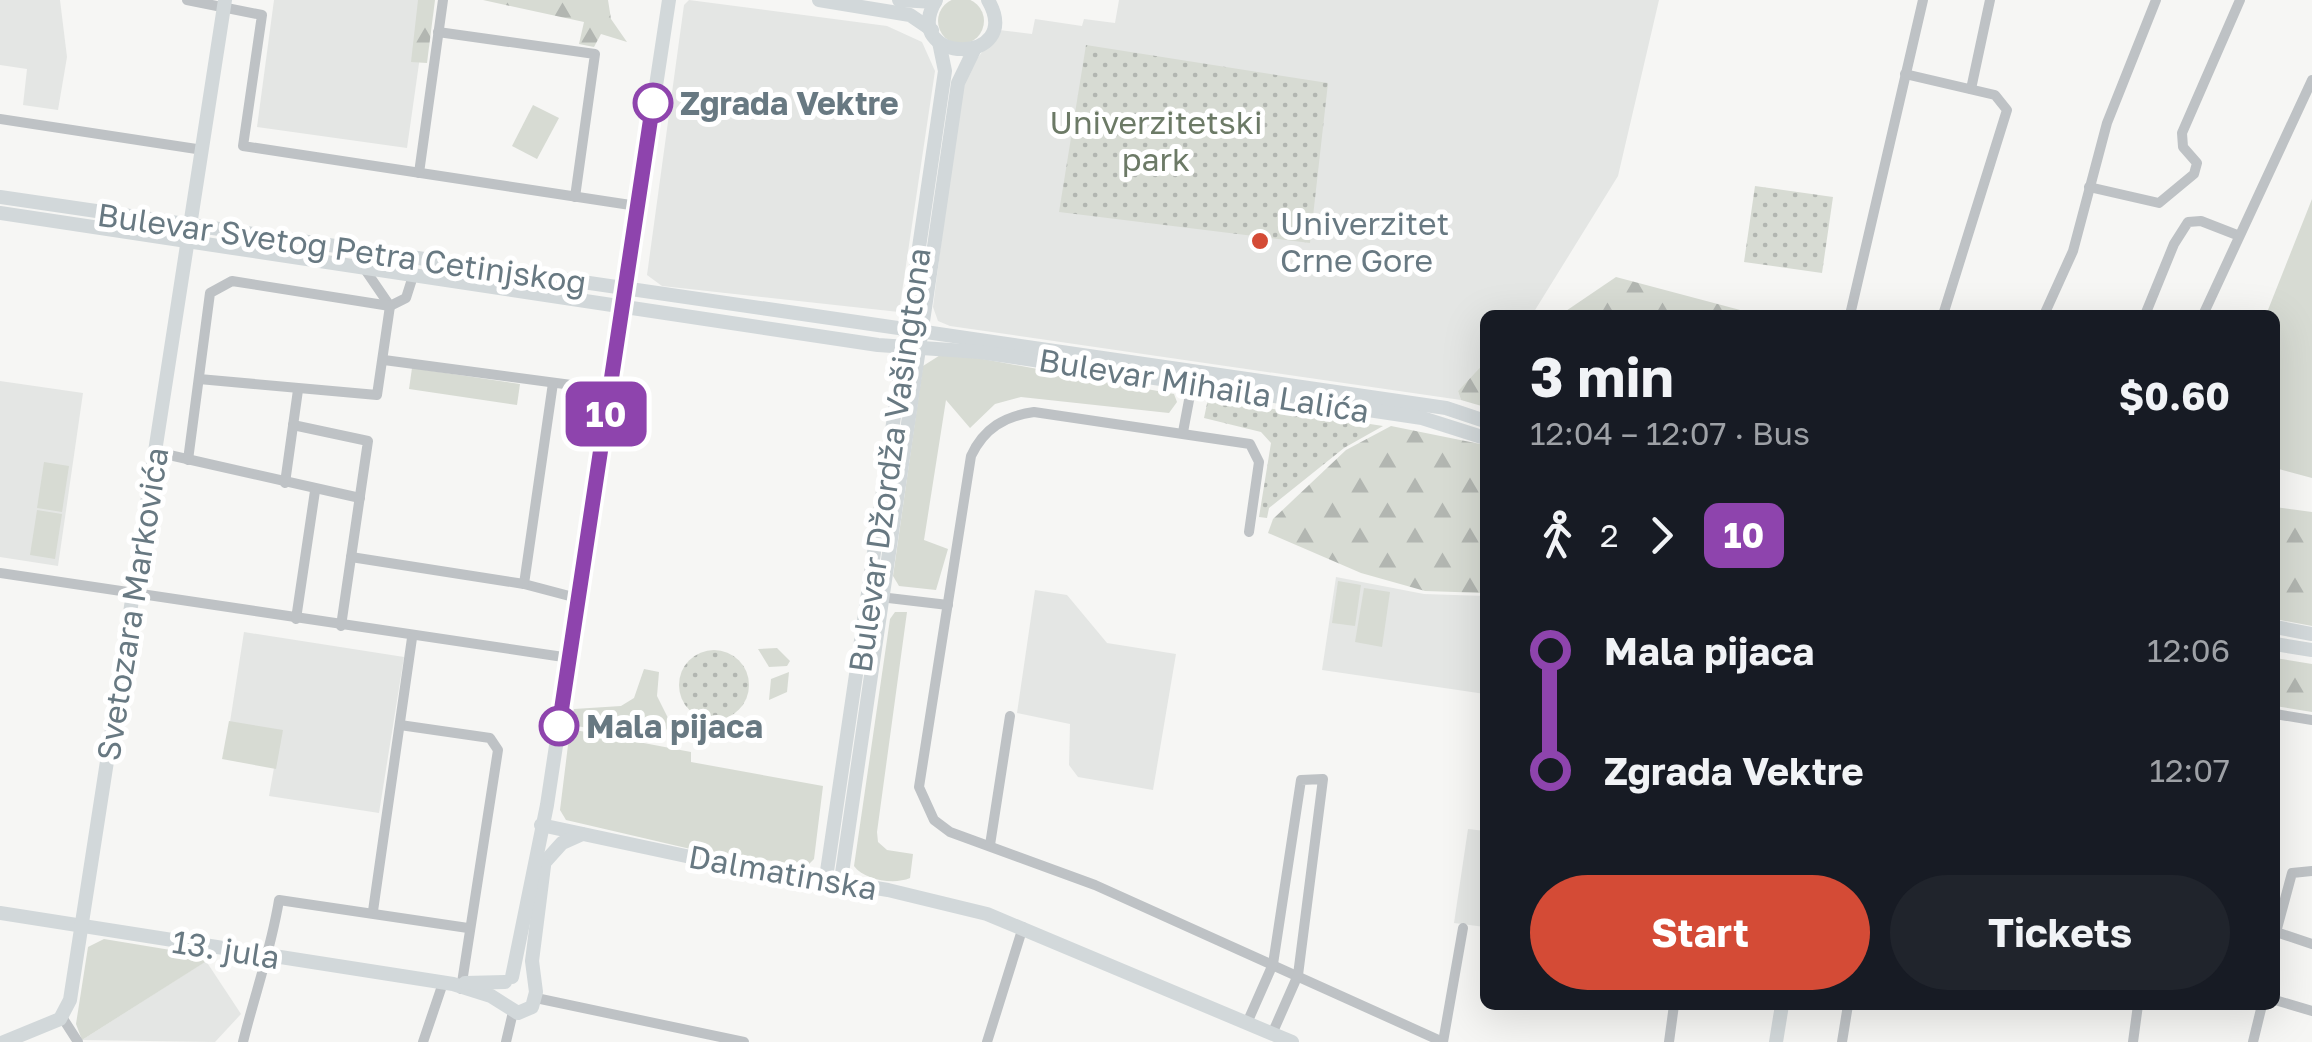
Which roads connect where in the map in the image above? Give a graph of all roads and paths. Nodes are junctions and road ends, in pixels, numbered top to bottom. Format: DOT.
graph roads {
  1 [pos="188,0"];
  2 [pos="443,0"];
  3 [pos="669,0"];
  4 [pos="819,0"];
  5 [pos="899,0"];
  6 [pos="1924,0"];
  7 [pos="1990,0"];
  8 [pos="2156,0"];
  9 [pos="2240,0"];
  10 [pos="936,1"];
  11 [pos="225,3"];
  12 [pos="994,5"];
  13 [pos="438,32"];
  14 [pos="936,36"];
  15 [pos="975,48"];
  16 [pos="1905,74"];
  17 [pos="2312,80"];
  18 [pos="1971,89"];
  19 [pos="0,119"];
  20 [pos="203,150"];
  21 [pos="419,173"];
  22 [pos="2089,186"];
  23 [pos="575,196"];
  24 [pos="0,197"];
  25 [pos="638,206"];
  26 [pos="0,213"];
  27 [pos="192,226"];
  28 [pos="2237,235"];
  29 [pos="189,242"];
  30 [pos="364,268"];
  31 [pos="413,276"];
  32 [pos="624,289"];
  33 [pos="210,293"];
  34 [pos="390,306"];
  35 [pos="622,308"];
  36 [pos="1851,310"];
  37 [pos="1945,310"];
  38 [pos="2046,310"];
  39 [pos="2147,310"];
  40 [pos="2206,310"];
  41 [pos="916,330"];
  42 [pos="913,349"];
  43 [pos="384,360"];
  44 [pos="1195,368"];
  45 [pos="198,379"];
  46 [pos="553,383"];
  47 [pos="1192,386"];
  48 [pos="298,390"];
  49 [pos="610,390"];
  50 [pos="1480,419"];
  51 [pos="293,426"];
  52 [pos="1184,432"];
  53 [pos="1480,436"];
  54 [pos="156,452"];
  55 [pos="188,460"];
  56 [pos="285,482"];
  57 [pos="314,491"];
  58 [pos="360,498"];
  59 [pos="1249,532"];
  60 [pos="351,557"];
  61 [pos="0,573"];
  62 [pos="524,584"];
  63 [pos="134,594"];
  64 [pos="877,597"];
  65 [pos="578,598"];
  66 [pos="948,604"];
  67 [pos="296,620"];
  68 [pos="341,626"];
  69 [pos="2280,629"];
  70 [pos="2312,634"];
  71 [pos="412,638"];
  72 [pos="2280,645"];
  73 [pos="2312,650"];
  74 [pos="570,658"];
  75 [pos="2280,715"];
  76 [pos="1010,716"];
  77 [pos="2312,720"];
  78 [pos="400,726"];
  79 [pos="545,821"];
  80 [pos="589,834"];
  81 [pos="990,845"];
  82 [pos="544,863"];
  83 [pos="2312,872"];
  84 [pos="834,879"];
  85 [pos="373,911"];
  86 [pos="0,913"];
  87 [pos="2280,919"];
  88 [pos="82,925"];
  89 [pos="1024,926"];
  90 [pos="468,928"];
  91 [pos="1463,928"];
  92 [pos="2280,935"];
  93 [pos="2312,944"];
  94 [pos="270,956"];
  95 [pos="1273,964"];
  96 [pos="1298,975"];
  97 [pos="508,979"];
  98 [pos="531,982"];
  99 [pos="455,985"];
  100 [pos="536,998"];
  101 [pos="501,1001"];
  102 [pos="2280,1002"];
  103 [pos="1673,1010"];
  104 [pos="1781,1010"];
  105 [pos="1847,1010"];
  106 [pos="2137,1010"];
  107 [pos="2261,1010"];
  108 [pos="513,1012"];
  109 [pos="2312,1012"];
  110 [pos="62,1017"];
  111 [pos="1247,1023"];
  112 [pos="1272,1034"];
  113 [pos="4,1042"];
  114 [pos="78,1042"];
  115 [pos="243,1042"];
  116 [pos="424,1042"];
  117 [pos="506,1042"];
  118 [pos="744,1042"];
  119 [pos="987,1042"];
  120 [pos="1292,1042"];
  121 [pos="1443,1042"];
  122 [pos="1669,1042"];
  123 [pos="1776,1042"];
  124 [pos="1842,1042"];
  125 [pos="2132,1042"];
  126 [pos="2253,1042"];
  1 -- 11 [label="street"];
  2 -- 13 [label="street"];
  3 -- 25 [label="main road"];
  4 -- 14 [label="main road"];
  5 -- 10 [label="main road"];
  6 -- 16 [label="street"];
  7 -- 18 [label="street"];
  8 -- 22 [label="street"];
  9 -- 22 [label="street"];
  10 -- 14 [label="main road, Bulevar Džordža Vašingtona"];
  11 -- 20 [label="main road, Svetozara Markovića"];
  11 -- 21 [label="street"];
  12 -- 15 [label="main road, Bulevar Džordža Vašingtona"];
  13 -- 21 [label="street"];
  13 -- 23 [label="street"];
  14 -- 15 [label="main road"];
  14 -- 41 [label="main road, Bulevar Džordža Vašingtona"];
  15 -- 41 [label="main road, Bulevar Džordža Vašingtona"];
  16 -- 18 [label="street"];
  16 -- 36 [label="street"];
  17 -- 28 [label="street"];
  18 -- 37 [label="street"];
  19 -- 20 [label="street"];
  20 -- 27 [label="main road, Svetozara Markovića"];
  21 -- 23 [label="street"];
  22 -- 38 [label="street"];
  23 -- 25 [label="street"];
  24 -- 27 [label="main road, Bulevar Svetog Petra Cetinjskog"];
  25 -- 32 [label="main road"];
  26 -- 29 [label="main road, Bulevar Svetog Petra Cetinjskog"];
  27 -- 29 [label="main road, Svetozara Markovića"];
  27 -- 32 [label="main road, Bulevar Svetog Petra Cetinjskog"];
  28 -- 39 [label="street"];
  28 -- 40 [label="street"];
  29 -- 30 [label="main road, Bulevar Svetog Petra Cetinjskog"];
  29 -- 54 [label="main road, Svetozara Markovića"];
  30 -- 31 [label="main road, Bulevar Svetog Petra Cetinjskog"];
  30 -- 34 [label="street, Bulevar Svetog Petra Cetinjskog"];
  31 -- 34 [label="street"];
  31 -- 35 [label="main road, Bulevar Svetog Petra Cetinjskog"];
  32 -- 35 [label="main road"];
  32 -- 41 [label="main road, Bulevar Svetog Petra Cetinjskog"];
  33 -- 34 [label="street, Bulevar Svetog Petra Cetinjskog"];
  33 -- 45 [label="street, Svetozara Markovića"];
  34 -- 43 [label="street"];
  35 -- 42 [label="main road, Bulevar Svetog Petra Cetinjskog"];
  35 -- 49 [label="main road"];
  41 -- 42 [label="main road, Bulevar Džordža Vašingtona"];
  41 -- 44 [label="main road, Bulevar Mihaila Lalića"];
  42 -- 47 [label="main road, Bulevar Mihaila Lalića"];
  42 -- 64 [label="main road, Bulevar Džordža Vašingtona"];
  43 -- 46 [label="street"];
  43 -- 48 [label="street"];
  44 -- 47 [label="street"];
  44 -- 50 [label="main road, Bulevar Mihaila Lalića"];
  45 -- 48 [label="street"];
  45 -- 55 [label="street, Svetozara Markovića"];
  46 -- 49 [label="street"];
  46 -- 62 [label="street"];
  47 -- 52 [label="street"];
  47 -- 53 [label="main road, Bulevar Mihaila Lalića"];
  48 -- 51 [label="street"];
  49 -- 65 [label="main road"];
  51 -- 56 [label="street"];
  51 -- 58 [label="street"];
  52 -- 59 [label="street"];
  52 -- 66 [label="street"];
  54 -- 55 [label="street"];
  54 -- 63 [label="main road, Svetozara Markovića"];
  55 -- 56 [label="street"];
  56 -- 57 [label="street"];
  57 -- 58 [label="street"];
  57 -- 67 [label="street"];
  58 -- 60 [label="street"];
  60 -- 62 [label="street"];
  60 -- 68 [label="street"];
  61 -- 63 [label="street"];
  62 -- 65 [label="street"];
  63 -- 67 [label="street"];
  63 -- 88 [label="main road, Svetozara Markovića"];
  64 -- 66 [label="street"];
  64 -- 84 [label="main road, Bulevar Džordža Vašingtona"];
  65 -- 74 [label="main road"];
  66 -- 81 [label="street"];
  67 -- 68 [label="street"];
  68 -- 71 [label="street"];
  69 -- 70 [label="main road"];
  71 -- 74 [label="street"];
  71 -- 78 [label="street"];
  72 -- 73 [label="main road"];
  74 -- 79 [label="main road"];
  75 -- 77 [label="street"];
  76 -- 81 [label="street"];
  78 -- 85 [label="street"];
  78 -- 90 [label="street"];
  79 -- 80 [label="main road, Dalmatinska"];
  79 -- 82 [label="main road"];
  79 -- 97 [label="main road"];
  80 -- 82 [label="main road"];
  80 -- 84 [label="main road, Dalmatinska"];
  81 -- 95 [label="street"];
  82 -- 98 [label="main road"];
  83 -- 87 [label="street"];
  84 -- 89 [label="main road, Dalmatinska"];
  85 -- 90 [label="street"];
  85 -- 94 [label="street"];
  86 -- 88 [label="main road, 13. jula"];
  88 -- 94 [label="main road, 13. jula"];
  88 -- 110 [label="main road, Svetozara Markovića"];
  89 -- 111 [label="main road, Dalmatinska"];
  89 -- 119 [label="street"];
  90 -- 99 [label="street"];
  91 -- 121 [label="street"];
  92 -- 93 [label="street"];
  94 -- 99 [label="main road, 13. jula"];
  94 -- 115 [label="street"];
  95 -- 96 [label="street"];
  95 -- 96 [label="street"];
  95 -- 111 [label="street"];
  96 -- 112 [label="street"];
  96 -- 121 [label="street"];
  97 -- 98 [label="main road"];
  97 -- 99 [label="main road"];
  97 -- 101 [label="main road"];
  98 -- 100 [label="main road"];
  99 -- 101 [label="main road"];
  99 -- 116 [label="street"];
  100 -- 108 [label="main road"];
  100 -- 118 [label="street"];
  101 -- 108 [label="main road"];
  102 -- 109 [label="street"];
  103 -- 122 [label="street"];
  104 -- 123 [label="main road"];
  105 -- 124 [label="street"];
  106 -- 125 [label="street"];
  107 -- 126 [label="street"];
  108 -- 117 [label="street"];
  110 -- 113 [label="main road"];
  110 -- 114 [label="street"];
  111 -- 112 [label="main road, Dalmatinska"];
  112 -- 120 [label="main road, Dalmatinska"];
}
